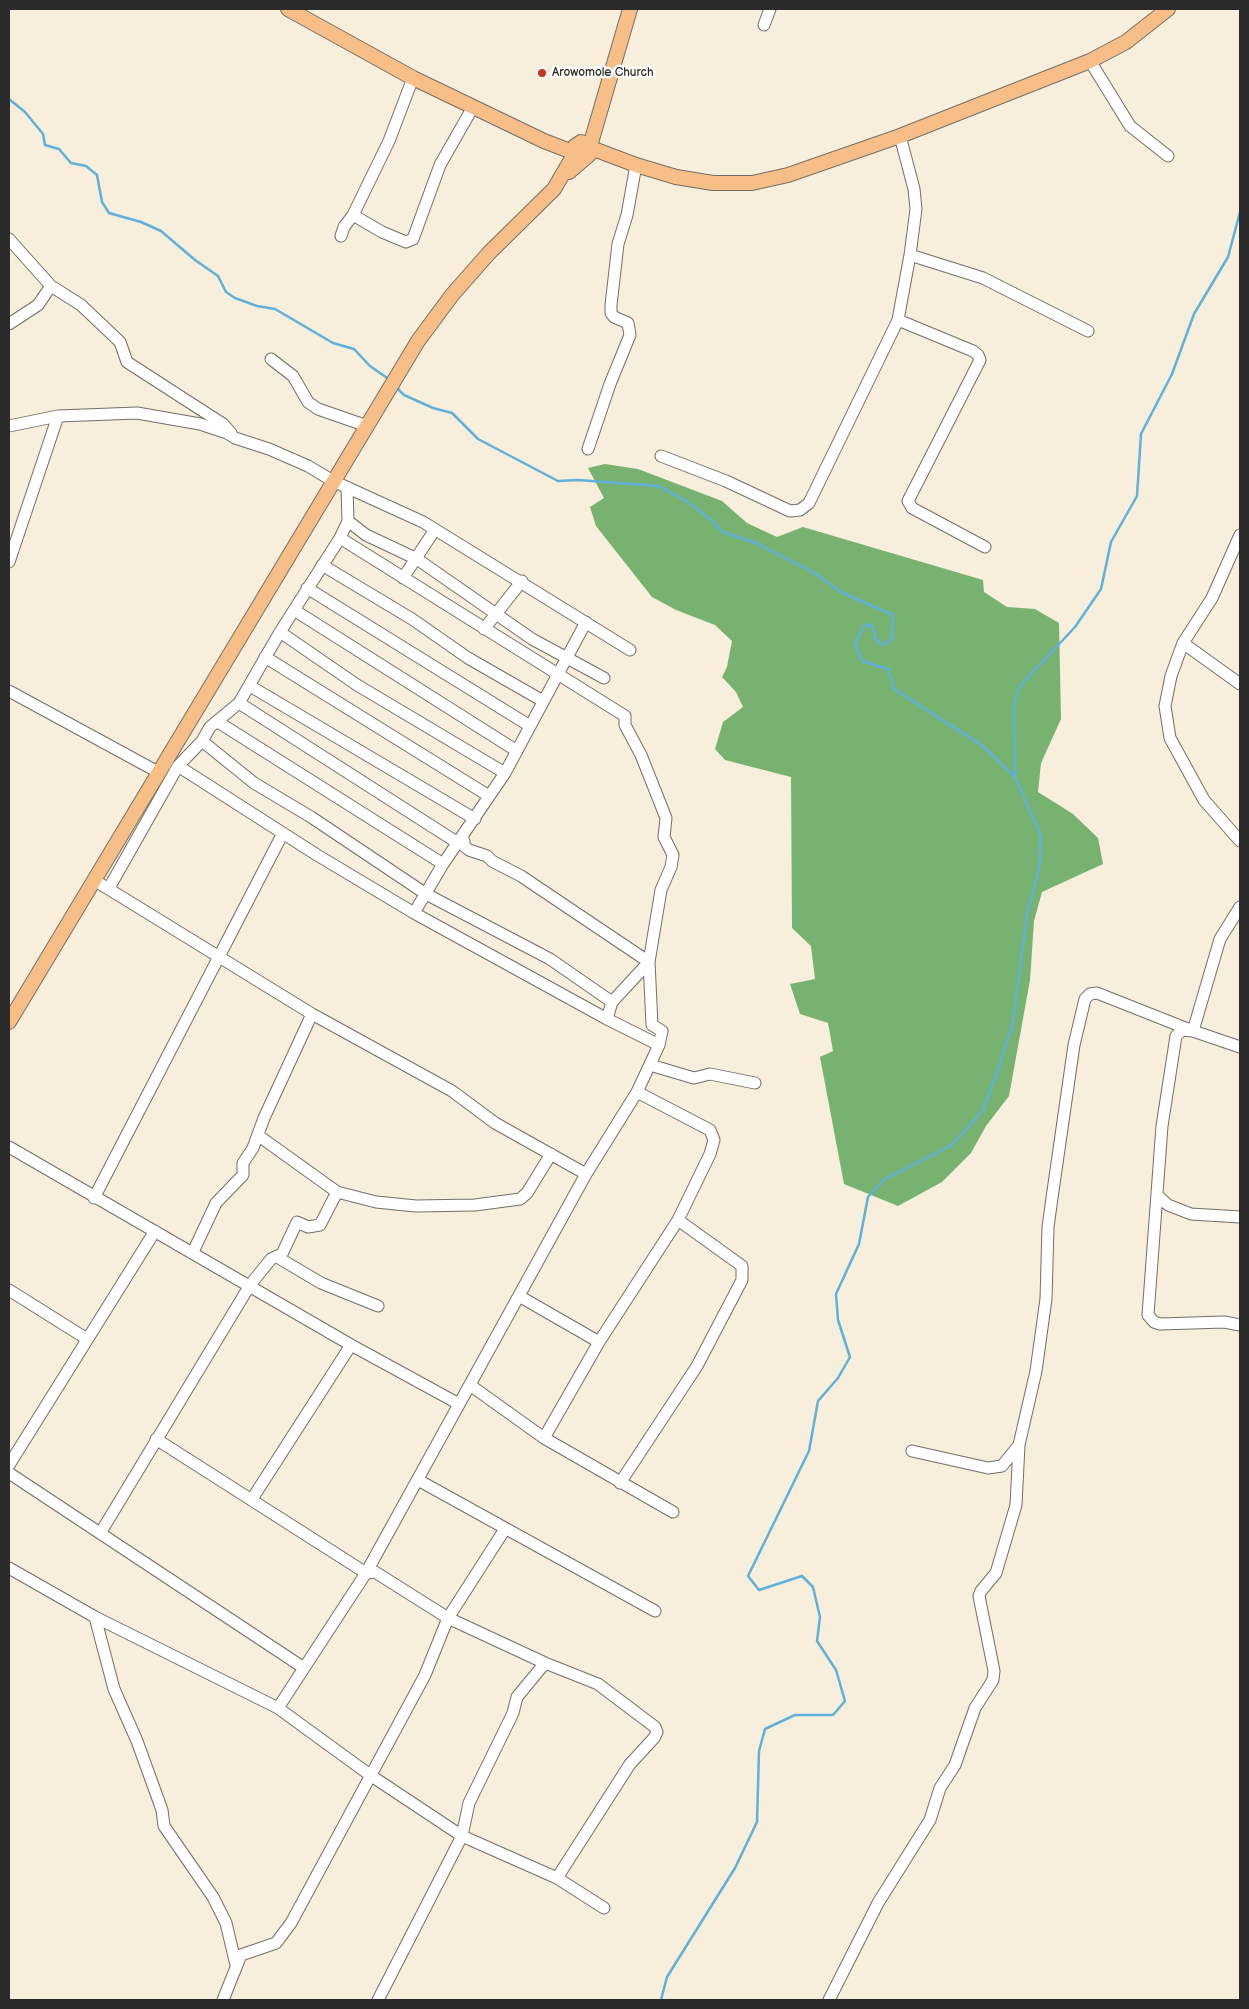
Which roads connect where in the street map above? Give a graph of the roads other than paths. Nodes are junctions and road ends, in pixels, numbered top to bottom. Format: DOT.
graph roads {
  1 [pos="288,9"];
  2 [pos="630,9"];
  3 [pos="770,9"];
  4 [pos="1168,9"];
  5 [pos="764,25"];
  6 [pos="1090,60"];
  7 [pos="414,78"];
  8 [pos="473,107"];
  9 [pos="900,136"];
  10 [pos="583,150"];
  11 [pos="1168,156"];
  12 [pos="634,164"];
  13 [pos="353,215"];
  14 [pos="341,236"];
  15 [pos="9,239"];
  16 [pos="910,255"];
  17 [pos="51,286"];
  18 [pos="898,320"];
  19 [pos="9,324"];
  20 [pos="1088,331"];
  21 [pos="271,359"];
  22 [pos="58,416"];
  23 [pos="9,426"];
  24 [pos="367,426"];
  25 [pos="235,438"];
  26 [pos="588,450"];
  27 [pos="661,456"];
  28 [pos="333,481"];
  29 [pos="346,487"];
  30 [pos="348,521"];
  31 [pos="434,530"];
  32 [pos="1240,535"];
  33 [pos="340,538"];
  34 [pos="985,547"];
  35 [pos="417,559"];
  36 [pos="9,562"];
  37 [pos="322,565"];
  38 [pos="404,578"];
  39 [pos="522,581"];
  40 [pos="308,588"];
  41 [pos="294,610"];
  42 [pos="494,613"];
  43 [pos="586,622"];
  44 [pos="484,629"];
  45 [pos="280,632"];
  46 [pos="1183,643"];
  47 [pos="630,650"];
  48 [pos="265,657"];
  49 [pos="568,657"];
  50 [pos="558,674"];
  51 [pos="604,678"];
  52 [pos="1240,684"];
  53 [pos="250,686"];
  54 [pos="11,695"];
  55 [pos="543,701"];
  56 [pos="239,703"];
  57 [pos="218,722"];
  58 [pos="530,726"];
  59 [pos="202,741"];
  60 [pos="517,751"];
  61 [pos="178,766"];
  62 [pos="158,772"];
  63 [pos="504,773"];
  64 [pos="489,796"];
  65 [pos="475,819"];
  66 [pos="284,833"];
  67 [pos="1240,841"];
  68 [pos="458,843"];
  69 [pos="443,864"];
  70 [pos="94,880"];
  71 [pos="109,888"];
  72 [pos="426,894"];
  73 [pos="1240,908"];
  74 [pos="414,913"];
  75 [pos="219,958"];
  76 [pos="649,962"];
  77 [pos="612,1002"];
  78 [pos="312,1014"];
  79 [pos="607,1019"];
  80 [pos="9,1022"];
  81 [pos="1193,1032"];
  82 [pos="659,1045"];
  83 [pos="1240,1047"];
  84 [pos="650,1065"];
  85 [pos="755,1083"];
  86 [pos="638,1092"];
  87 [pos="259,1136"];
  88 [pos="9,1147"];
  89 [pos="551,1154"];
  90 [pos="586,1174"];
  91 [pos="337,1192"];
  92 [pos="1158,1196"];
  93 [pos="94,1198"];
  94 [pos="1168,1205"];
  95 [pos="1156,1212"];
  96 [pos="1240,1216"];
  97 [pos="678,1220"];
  98 [pos="155,1231"];
  99 [pos="193,1252"];
  100 [pos="277,1257"];
  101 [pos="250,1285"];
  102 [pos="9,1290"];
  103 [pos="519,1296"];
  104 [pos="378,1306"];
  105 [pos="1240,1325"];
  106 [pos="87,1339"];
  107 [pos="599,1342"];
  108 [pos="351,1345"];
  109 [pos="470,1385"];
  110 [pos="460,1404"];
  111 [pos="544,1438"];
  112 [pos="156,1439"];
  113 [pos="1019,1445"];
  114 [pos="912,1451"];
  115 [pos="9,1465"];
  116 [pos="9,1473"];
  117 [pos="418,1480"];
  118 [pos="620,1484"];
  119 [pos="252,1499"];
  120 [pos="673,1512"];
  121 [pos="505,1529"];
  122 [pos="101,1532"];
  123 [pos="9,1568"];
  124 [pos="366,1573"];
  125 [pos="656,1611"];
  126 [pos="96,1617"];
  127 [pos="448,1618"];
  128 [pos="545,1663"];
  129 [pos="304,1668"];
  130 [pos="278,1708"];
  131 [pos="370,1776"];
  132 [pos="462,1836"];
  133 [pos="557,1878"];
  134 [pos="604,1908"];
  135 [pos="236,1965"];
  136 [pos="223,2000"];
  137 [pos="378,2000"];
  138 [pos="830,2000"];
  1 -- 7 [label="main road"];
  2 -- 10 [label="main road"];
  3 -- 5 [label="street"];
  4 -- 6 [label="main road"];
  6 -- 9 [label="main road"];
  6 -- 11 [label="street"];
  7 -- 8 [label="main road"];
  7 -- 13 [label="street"];
  8 -- 10 [label="main road"];
  8 -- 13 [label="street"];
  9 -- 12 [label="main road"];
  9 -- 16 [label="street"];
  10 -- 12 [label="main road"];
  10 -- 24 [label="main road"];
  12 -- 26 [label="street"];
  13 -- 14 [label="street"];
  15 -- 17 [label="street"];
  16 -- 18 [label="street"];
  16 -- 20 [label="street"];
  17 -- 19 [label="street"];
  17 -- 25 [label="street"];
  18 -- 27 [label="street"];
  18 -- 34 [label="street"];
  21 -- 24 [label="street"];
  22 -- 23 [label="street"];
  22 -- 25 [label="street"];
  22 -- 36 [label="street"];
  24 -- 28 [label="main road"];
  25 -- 28 [label="street"];
  28 -- 29 [label="street"];
  28 -- 62 [label="main road"];
  29 -- 30 [label="street"];
  29 -- 31 [label="street"];
  30 -- 33 [label="street"];
  30 -- 35 [label="street"];
  31 -- 35 [label="street"];
  31 -- 39 [label="street"];
  32 -- 46 [label="street"];
  33 -- 37 [label="street"];
  33 -- 38 [label="street"];
  35 -- 38 [label="street"];
  35 -- 42 [label="street"];
  37 -- 40 [label="street"];
  37 -- 55 [label="street"];
  38 -- 44 [label="street"];
  39 -- 42 [label="street"];
  39 -- 43 [label="street"];
  40 -- 41 [label="street"];
  40 -- 58 [label="street"];
  41 -- 45 [label="street"];
  41 -- 60 [label="street"];
  42 -- 44 [label="street"];
  42 -- 49 [label="street"];
  43 -- 47 [label="street"];
  43 -- 49 [label="street"];
  44 -- 50 [label="street"];
  45 -- 48 [label="street"];
  45 -- 63 [label="street"];
  46 -- 52 [label="street"];
  46 -- 67 [label="street"];
  48 -- 53 [label="street"];
  48 -- 64 [label="street"];
  49 -- 50 [label="street"];
  49 -- 51 [label="street"];
  50 -- 55 [label="street"];
  50 -- 76 [label="street"];
  53 -- 56 [label="street"];
  53 -- 65 [label="street"];
  54 -- 62 [label="street"];
  55 -- 58 [label="street"];
  56 -- 57 [label="street"];
  56 -- 68 [label="street"];
  57 -- 59 [label="street"];
  57 -- 69 [label="street"];
  58 -- 60 [label="street"];
  59 -- 61 [label="street"];
  59 -- 72 [label="street"];
  60 -- 63 [label="street"];
  61 -- 66 [label="street"];
  61 -- 71 [label="street"];
  62 -- 70 [label="main road"];
  63 -- 64 [label="street"];
  64 -- 65 [label="street"];
  65 -- 68 [label="street"];
  66 -- 74 [label="street"];
  66 -- 75 [label="street"];
  68 -- 69 [label="street"];
  68 -- 76 [label="street"];
  69 -- 72 [label="street"];
  70 -- 71 [label="street"];
  70 -- 80 [label="main road"];
  71 -- 75 [label="street"];
  72 -- 74 [label="street"];
  72 -- 77 [label="street"];
  73 -- 81 [label="street"];
  74 -- 79 [label="street"];
  75 -- 78 [label="street"];
  75 -- 93 [label="street"];
  76 -- 77 [label="street"];
  76 -- 82 [label="street"];
  77 -- 79 [label="street"];
  78 -- 87 [label="street"];
  78 -- 89 [label="street"];
  79 -- 82 [label="street"];
  81 -- 83 [label="street"];
  81 -- 92 [label="street"];
  81 -- 113 [label="street"];
  82 -- 84 [label="street"];
  84 -- 85 [label="street"];
  84 -- 86 [label="street"];
  86 -- 90 [label="street"];
  86 -- 97 [label="street"];
  87 -- 91 [label="street"];
  87 -- 99 [label="street"];
  88 -- 93 [label="street"];
  89 -- 90 [label="street"];
  89 -- 91 [label="street"];
  90 -- 103 [label="street"];
  91 -- 100 [label="street"];
  92 -- 94 [label="street"];
  92 -- 95 [label="street"];
  93 -- 98 [label="street"];
  94 -- 95 [label="street"];
  94 -- 96 [label="street"];
  95 -- 105 [label="street"];
  97 -- 107 [label="street"];
  97 -- 118 [label="street"];
  98 -- 99 [label="street"];
  98 -- 106 [label="street"];
  99 -- 101 [label="street"];
  100 -- 101 [label="street"];
  100 -- 104 [label="street"];
  101 -- 108 [label="street"];
  101 -- 112 [label="street"];
  102 -- 106 [label="street"];
  103 -- 107 [label="street"];
  103 -- 109 [label="street"];
  106 -- 115 [label="street"];
  107 -- 111 [label="street"];
  108 -- 110 [label="street"];
  108 -- 119 [label="street"];
  109 -- 110 [label="street"];
  109 -- 111 [label="street"];
  110 -- 117 [label="street"];
  111 -- 118 [label="street"];
  112 -- 119 [label="street"];
  112 -- 122 [label="street"];
  113 -- 114 [label="street"];
  113 -- 138 [label="street"];
  116 -- 122 [label="street"];
  117 -- 121 [label="street"];
  117 -- 124 [label="street"];
  118 -- 120 [label="street"];
  119 -- 124 [label="street"];
  121 -- 125 [label="street"];
  121 -- 127 [label="street"];
  122 -- 129 [label="street"];
  123 -- 126 [label="street"];
  124 -- 127 [label="street"];
  124 -- 129 [label="street"];
  126 -- 130 [label="street"];
  126 -- 135 [label="street"];
  127 -- 128 [label="street"];
  127 -- 131 [label="street"];
  128 -- 132 [label="street"];
  128 -- 133 [label="street"];
  129 -- 130 [label="street"];
  130 -- 131 [label="street"];
  131 -- 132 [label="street"];
  131 -- 135 [label="street"];
  132 -- 133 [label="street"];
  132 -- 137 [label="street"];
  133 -- 134 [label="street"];
  135 -- 136 [label="street"];
}
